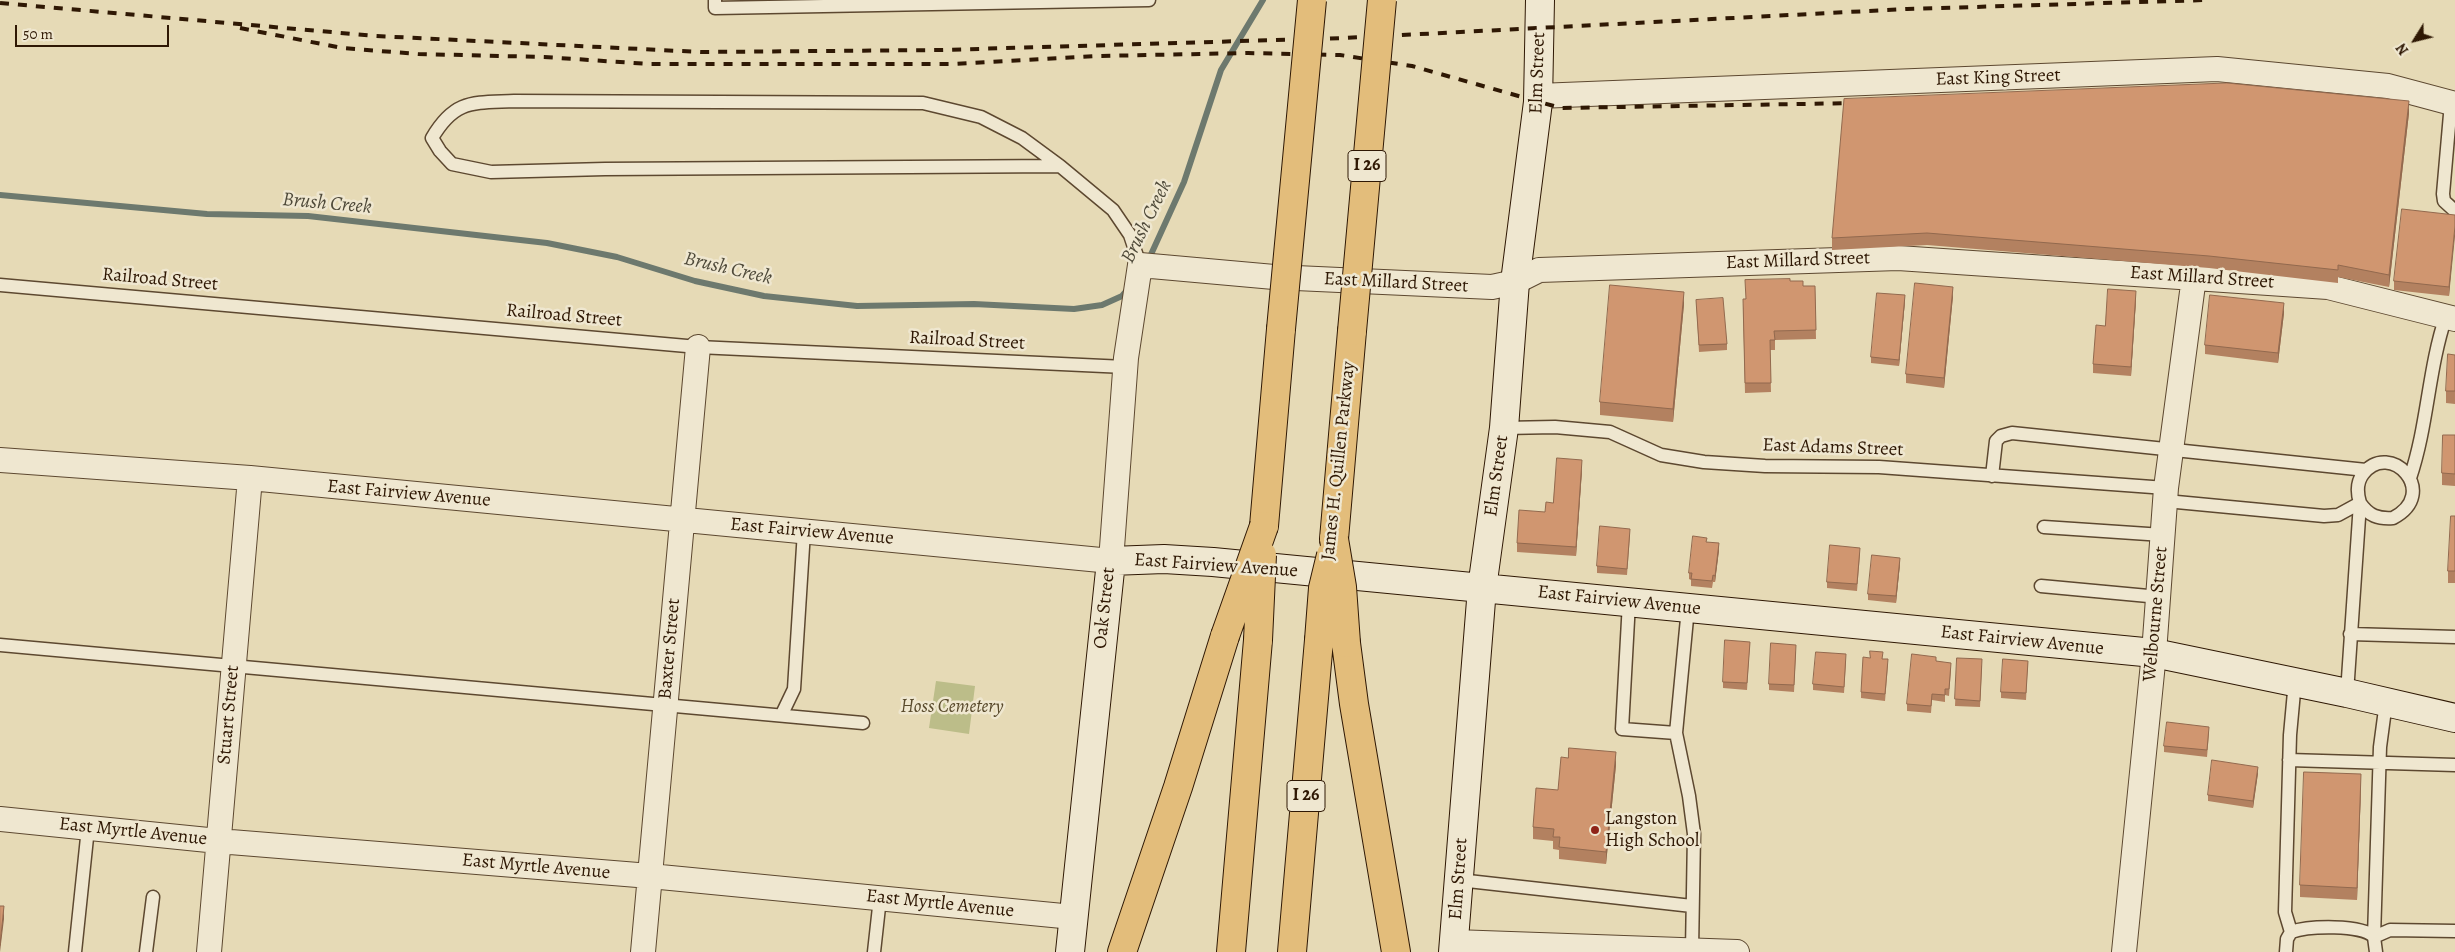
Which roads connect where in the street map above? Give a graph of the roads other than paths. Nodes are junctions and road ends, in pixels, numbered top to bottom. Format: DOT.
graph roads {
  1 [pos="716,0"];
  2 [pos="1149,0"];
  3 [pos="1312,0"];
  4 [pos="1382,0"];
  5 [pos="1540,0"];
  6 [pos="1538,96"];
  7 [pos="2453,103"];
  8 [pos="1060,166"];
  9 [pos="2455,211"];
  10 [pos="1140,265"];
  11 [pos="2194,277"];
  12 [pos="1515,282"];
  13 [pos="0,284"];
  14 [pos="2450,317"];
  15 [pos="698,347"];
  16 [pos="1125,367"];
  17 [pos="1504,428"];
  18 [pos="2172,449"];
  19 [pos="0,460"];
  20 [pos="2366,470"];
  21 [pos="1992,476"];
  22 [pos="250,478"];
  23 [pos="2410,478"];
  24 [pos="2166,494"];
  25 [pos="2360,503"];
  26 [pos="1265,514"];
  27 [pos="682,519"];
  28 [pos="2044,527"];
  29 [pos="804,531"];
  30 [pos="2163,535"];
  31 [pos="1334,539"];
  32 [pos="1110,560"];
  33 [pos="2041,586"];
  34 [pos="1482,588"];
  35 [pos="2159,597"];
  36 [pos="1629,602"];
  37 [pos="1688,608"];
  38 [pos="2350,634"];
  39 [pos="2455,637"];
  40 [pos="0,645"];
  41 [pos="2154,654"];
  42 [pos="234,666"];
  43 [pos="2295,681"];
  44 [pos="2347,692"];
  45 [pos="2386,702"];
  46 [pos="665,705"];
  47 [pos="782,714"];
  48 [pos="2455,718"];
  49 [pos="863,723"];
  50 [pos="1676,733"];
  51 [pos="2289,760"];
  52 [pos="2380,762"];
  53 [pos="2455,765"];
  54 [pos="0,820"];
  55 [pos="88,828"];
  56 [pos="218,841"];
  57 [pos="650,876"];
  58 [pos="1459,880"];
  59 [pos="153,896"];
  60 [pos="880,898"];
  61 [pos="1692,906"];
  62 [pos="1073,917"];
  63 [pos="2455,931"];
  64 [pos="2291,932"];
  65 [pos="2374,937"];
  66 [pos="1454,947"];
  67 [pos="1692,950"];
  68 [pos="75,952"];
  69 [pos="146,952"];
  70 [pos="209,952"];
  71 [pos="643,952"];
  72 [pos="874,952"];
  73 [pos="1070,952"];
  74 [pos="1122,952"];
  75 [pos="1231,952"];
  76 [pos="1292,952"];
  77 [pos="1396,952"];
  78 [pos="1737,952"];
  79 [pos="2124,952"];
  80 [pos="2286,952"];
  81 [pos="2376,952"];
  1 -- 2 [label="lane"];
  3 -- 26 [label="highway, bridge"];
  4 -- 31 [label="highway, James H. Quillen Parkway / I 26, bridge"];
  5 -- 6 [label="street, Elm Street"];
  6 -- 7 [label="street, East King Street"];
  6 -- 12 [label="street, Elm Street"];
  7 -- 9 [label="lane"];
  8 -- 8 [label="lane"];
  8 -- 10 [label="lane"];
  10 -- 12 [label="street, East Millard Street"];
  10 -- 16 [label="street, Oak Street"];
  11 -- 12 [label="street, East Millard Street"];
  11 -- 14 [label="street, East Millard Street"];
  11 -- 18 [label="street, Welbourne Street"];
  12 -- 17 [label="street, Elm Street"];
  13 -- 15 [label="lane, Railroad Street"];
  14 -- 23 [label="lane"];
  15 -- 16 [label="lane, Railroad Street"];
  15 -- 27 [label="street, Baxter Street"];
  16 -- 32 [label="street, Oak Street"];
  17 -- 21 [label="lane, East Adams Street"];
  17 -- 34 [label="street, Elm Street"];
  18 -- 20 [label="lane"];
  18 -- 21 [label="lane"];
  18 -- 24 [label="street, Welbourne Street"];
  19 -- 22 [label="street, East Fairview Avenue"];
  20 -- 23 [label="lane"];
  20 -- 25 [label="lane"];
  21 -- 24 [label="lane, East Adams Street"];
  22 -- 27 [label="street, East Fairview Avenue"];
  22 -- 42 [label="street, Stuart Street"];
  23 -- 25 [label="lane"];
  24 -- 25 [label="lane, East Adams Street"];
  24 -- 30 [label="street, Welbourne Street"];
  25 -- 38 [label="lane"];
  26 -- 74 [label="highway, bridge"];
  26 -- 75 [label="highway, bridge"];
  27 -- 29 [label="street, East Fairview Avenue"];
  27 -- 46 [label="street, Baxter Street"];
  28 -- 30 [label="lane"];
  29 -- 32 [label="street, East Fairview Avenue"];
  29 -- 47 [label="lane"];
  30 -- 35 [label="street, Welbourne Street"];
  31 -- 76 [label="highway, James H. Quillen Parkway / I 26, bridge"];
  31 -- 77 [label="highway, bridge"];
  32 -- 34 [label="street, East Fairview Avenue"];
  32 -- 62 [label="street, Oak Street"];
  33 -- 35 [label="lane"];
  34 -- 36 [label="street, East Fairview Avenue"];
  34 -- 58 [label="street, Elm Street"];
  35 -- 41 [label="street, Welbourne Street"];
  36 -- 37 [label="street, East Fairview Avenue"];
  36 -- 50 [label="lane"];
  37 -- 41 [label="street, East Fairview Avenue"];
  37 -- 50 [label="lane"];
  38 -- 39 [label="lane"];
  38 -- 44 [label="lane"];
  40 -- 42 [label="lane"];
  41 -- 43 [label="street, East Fairview Avenue"];
  41 -- 79 [label="street, Welbourne Street"];
  42 -- 46 [label="lane"];
  42 -- 56 [label="street, Stuart Street"];
  43 -- 44 [label="street, East Fairview Avenue"];
  43 -- 51 [label="lane"];
  44 -- 45 [label="street, East Fairview Avenue"];
  45 -- 48 [label="street, East Fairview Avenue"];
  45 -- 52 [label="lane"];
  46 -- 47 [label="lane"];
  46 -- 57 [label="street, Baxter Street"];
  47 -- 49 [label="lane"];
  50 -- 61 [label="lane"];
  51 -- 52 [label="lane"];
  51 -- 64 [label="lane"];
  52 -- 53 [label="lane"];
  52 -- 65 [label="lane"];
  54 -- 55 [label="street, East Myrtle Avenue"];
  55 -- 56 [label="street, East Myrtle Avenue"];
  55 -- 68 [label="lane"];
  56 -- 57 [label="street, East Myrtle Avenue"];
  56 -- 70 [label="street, Stuart Street"];
  57 -- 60 [label="street, East Myrtle Avenue"];
  57 -- 71 [label="street, Baxter Street"];
  58 -- 61 [label="lane"];
  58 -- 66 [label="street, Elm Street"];
  59 -- 69 [label="lane"];
  60 -- 62 [label="street, East Myrtle Avenue"];
  60 -- 72 [label="lane"];
  61 -- 67 [label="lane"];
  62 -- 73 [label="street, Oak Street"];
  63 -- 65 [label="lane"];
  64 -- 65 [label="lane"];
  64 -- 80 [label="lane"];
  65 -- 81 [label="lane"];
  66 -- 67 [label="street"];
  67 -- 78 [label="street"];
}
